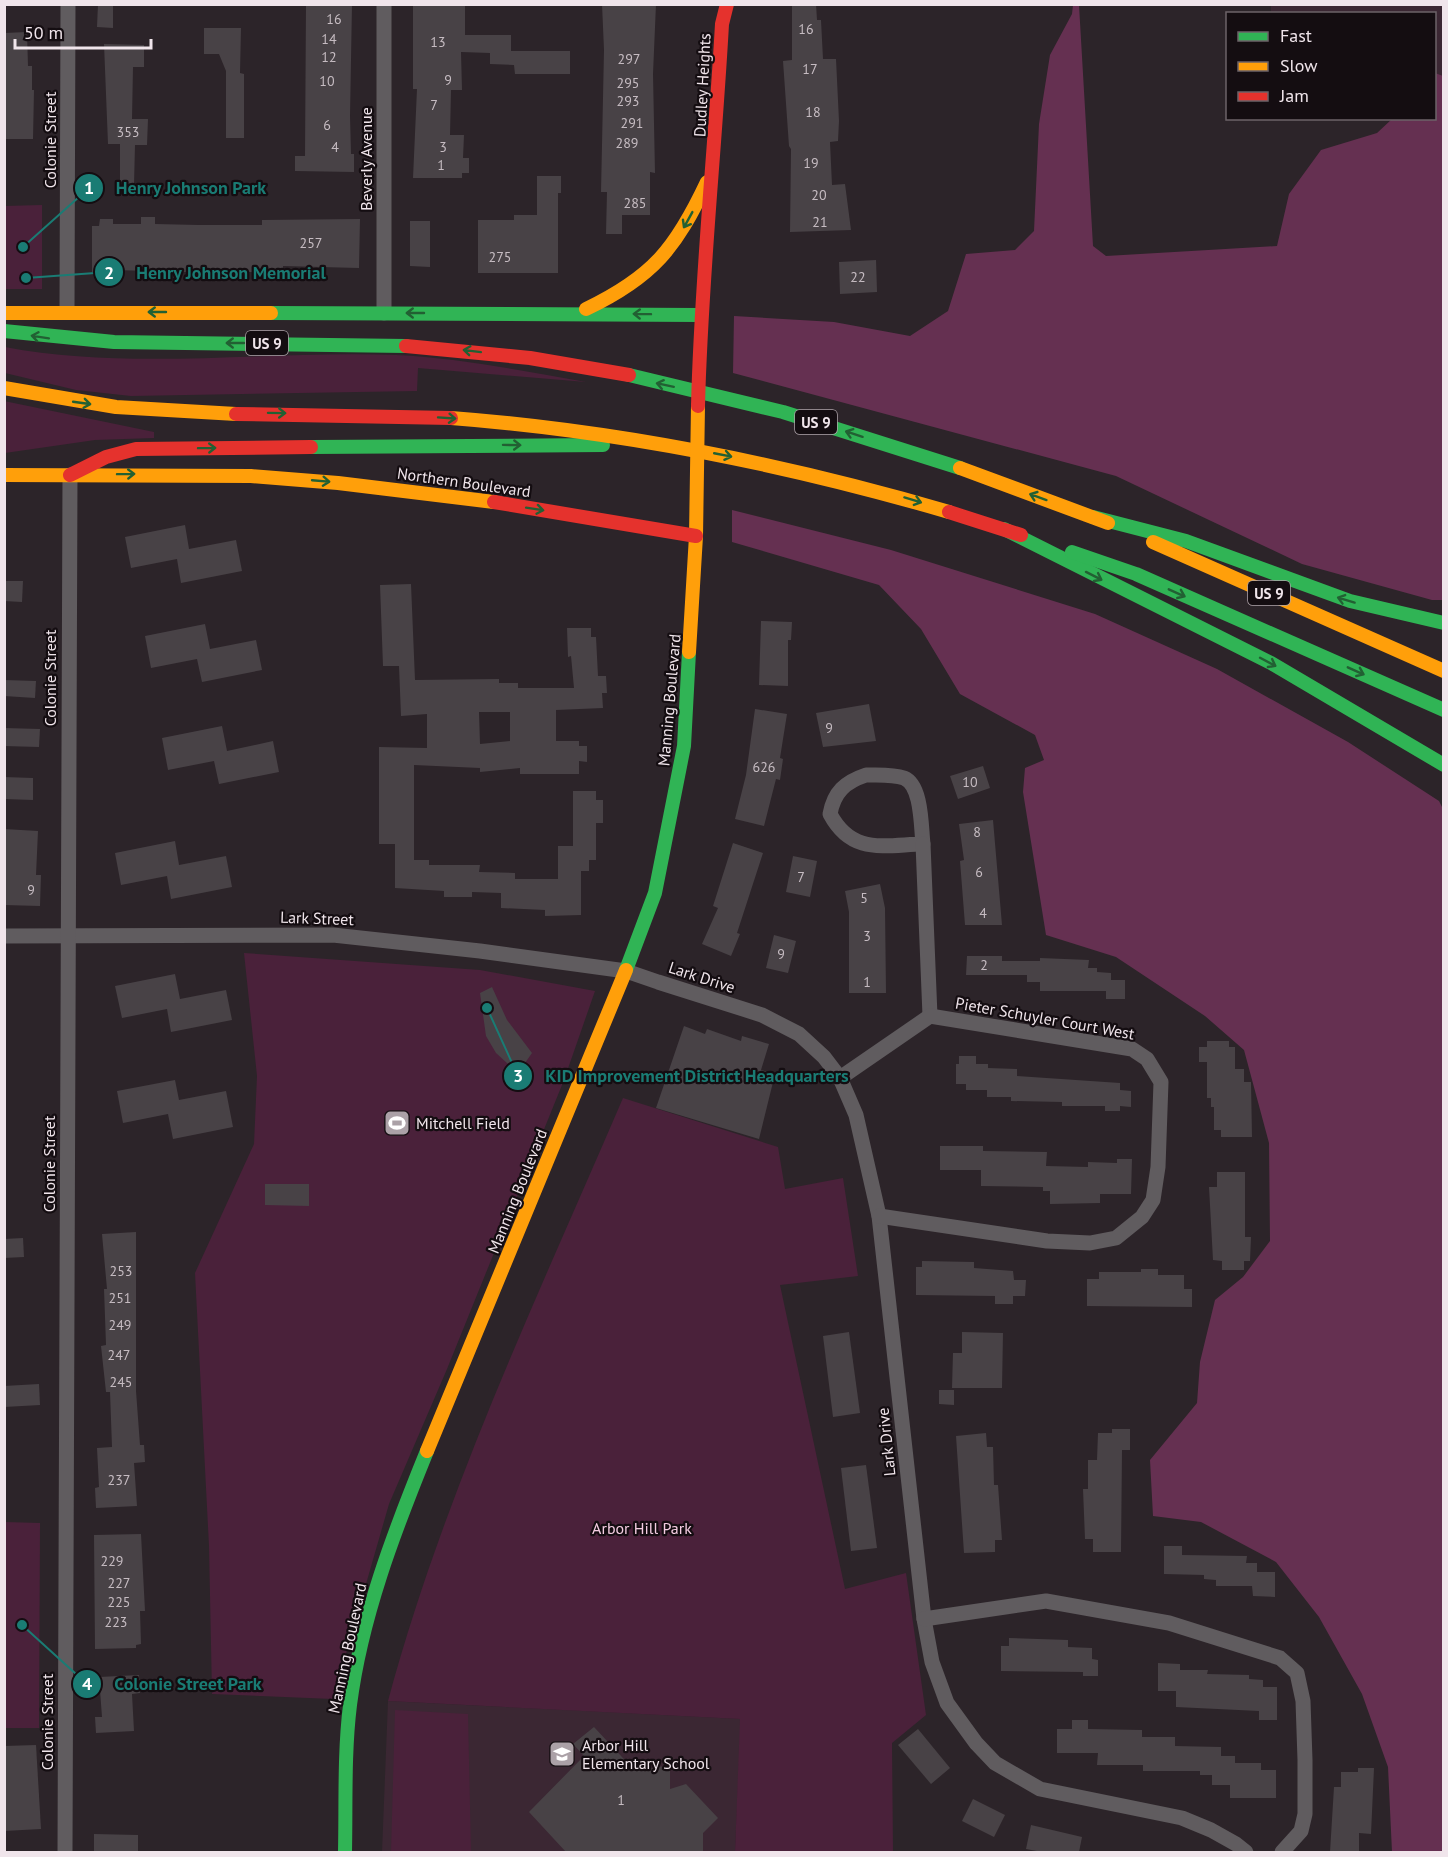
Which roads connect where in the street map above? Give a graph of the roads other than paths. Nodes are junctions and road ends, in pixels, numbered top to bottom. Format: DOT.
graph roads {
  1 [pos="69,4"];
  2 [pos="384,4"];
  3 [pos="727,4"];
  4 [pos="714,168"];
  5 [pos="67,311"];
  6 [pos="4,313"];
  7 [pos="384,313"];
  8 [pos="578,313"];
  9 [pos="700,315"];
  10 [pos="4,331"];
  11 [pos="4,388"];
  12 [pos="658,442"];
  13 [pos="4,475"];
  14 [pos="70,475"];
  15 [pos="1093,517"];
  16 [pos="1004,530"];
  17 [pos="696,536"];
  18 [pos="1443,623"];
  19 [pos="1443,671"];
  20 [pos="1443,710"];
  21 [pos="1443,765"];
  22 [pos="923,844"];
  23 [pos="4,936"];
  24 [pos="68,936"];
  25 [pos="626,971"];
  26 [pos="930,1016"];
  27 [pos="840,1078"];
  28 [pos="879,1216"];
  29 [pos="924,1619"];
  30 [pos="65,1852"];
  31 [pos="345,1852"];
  32 [pos="1246,1852"];
  33 [pos="1282,1852"];
  1 -- 5 [label="street, Colonie Street"];
  2 -- 7 [label="street, Beverly Avenue"];
  3 -- 4 [label="main road, Dudley Heights"];
  4 -- 8 [label="main road, one-way"];
  4 -- 9 [label="main road"];
  5 -- 6 [label="main road"];
  7 -- 5 [label="main road, one-way"];
  8 -- 7 [label="main road, one-way"];
  9 -- 8 [label="main road, one-way"];
  9 -- 17 [label="main road"];
  15 -- 10 [label="main road, US 9 / US 9, one-way"];
  11 -- 12 [label="main road, US 9, one-way"];
  14 -- 12 [label="main road, one-way"];
  12 -- 16 [label="main road, US 9, one-way"];
  13 -- 14 [label="main road, Northern Boulevard"];
  14 -- 17 [label="main road, Northern Boulevard, one-way"];
  14 -- 24 [label="street, Colonie Street"];
  18 -- 15 [label="main road, one-way"];
  15 -- 19 [label="main road, US 9"];
  16 -- 20 [label="main road, US 9, one-way"];
  16 -- 21 [label="main road, one-way"];
  17 -- 25 [label="main road, Manning Boulevard"];
  22 -- 22 [label="street, Pieter Schuyler Court West"];
  22 -- 26 [label="street, Pieter Schuyler Court West"];
  23 -- 24 [label="street, Lark Street"];
  24 -- 25 [label="street, Lark Street"];
  24 -- 30 [label="street, Colonie Street"];
  25 -- 27 [label="street, Lark Drive"];
  25 -- 31 [label="main road, Manning Boulevard"];
  26 -- 27 [label="street, Pieter Schuyler Court West"];
  26 -- 28 [label="street, Pieter Schuyler Court West"];
  27 -- 28 [label="street, Lark Drive"];
  28 -- 29 [label="street, Lark Drive"];
  29 -- 32 [label="street, Lark Drive"];
  29 -- 33 [label="street"];
}
